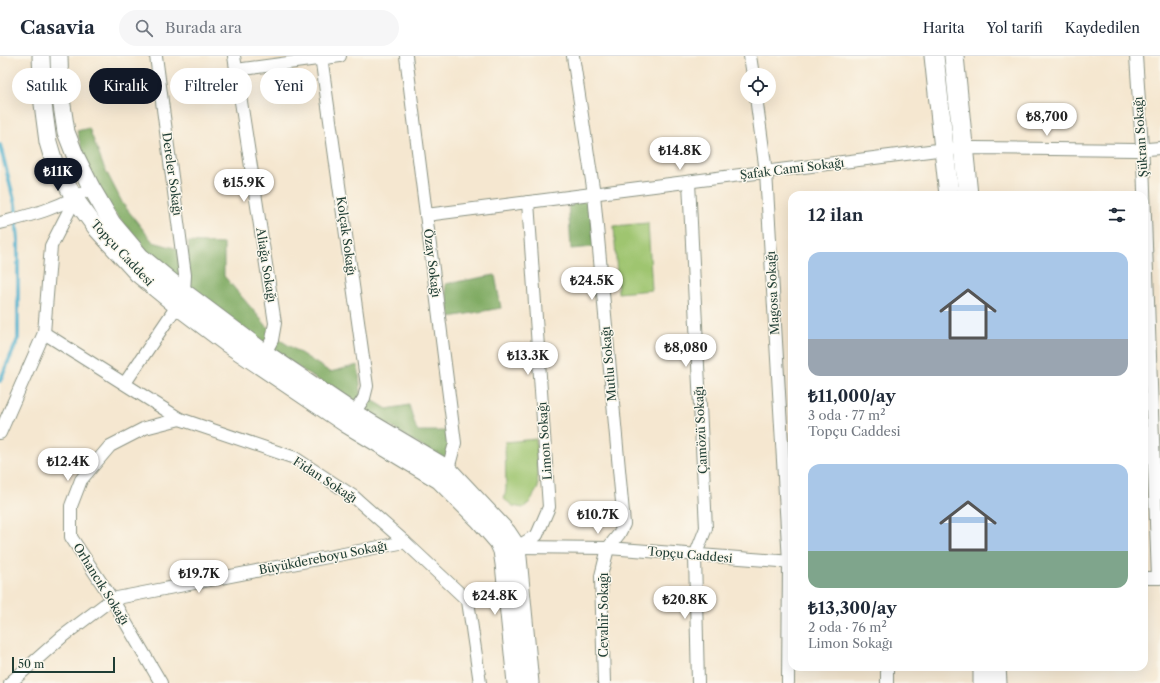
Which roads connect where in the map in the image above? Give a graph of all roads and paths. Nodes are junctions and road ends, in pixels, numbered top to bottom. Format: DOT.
graph roads {
  1 [pos="41,56"];
  2 [pos="59,56"];
  3 [pos="156,56"];
  4 [pos="234,56"];
  5 [pos="340,56"];
  6 [pos="406,56"];
  7 [pos="573,56"];
  8 [pos="750,56"];
  9 [pos="934,56"];
  10 [pos="954,56"];
  11 [pos="1136,56"];
  12 [pos="321,58"];
  13 [pos="236,68"];
  14 [pos="250,68"];
  15 [pos="752,68"];
  16 [pos="241,104"];
  17 [pos="757,104"];
  18 [pos="964,148"];
  19 [pos="1160,148"];
  20 [pos="945,149"];
  21 [pos="1142,150"];
  22 [pos="766,172"];
  23 [pos="689,182"];
  24 [pos="91,187"];
  25 [pos="948,191"];
  26 [pos="968,191"];
  27 [pos="1144,191"];
  28 [pos="594,194"];
  29 [pos="75,199"];
  30 [pos="528,202"];
  31 [pos="426,215"];
  32 [pos="0,223"];
  33 [pos="180,299"];
  34 [pos="1148,301"];
  35 [pos="44,333"];
  36 [pos="262,359"];
  37 [pos="125,383"];
  38 [pos="350,418"];
  39 [pos="180,419"];
  40 [pos="0,433"];
  41 [pos="443,474"];
  42 [pos="788,515"];
  43 [pos="405,542"];
  44 [pos="608,548"];
  45 [pos="510,549"];
  46 [pos="695,556"];
  47 [pos="788,562"];
  48 [pos="1148,578"];
  49 [pos="1159,578"];
  50 [pos="112,599"];
  51 [pos="788,671"];
  52 [pos="887,671"];
  53 [pos="983,671"];
  54 [pos="996,671"];
  55 [pos="10,683"];
  56 [pos="161,683"];
  57 [pos="480,683"];
  58 [pos="516,683"];
  59 [pos="530,683"];
  60 [pos="604,683"];
  61 [pos="698,683"];
  62 [pos="788,683"];
  63 [pos="887,683"];
  64 [pos="983,683"];
  65 [pos="996,683"];
  1 -- 29 [label="street, Topçu Caddesi"];
  2 -- 24 [label="street, Topçu Caddesi"];
  3 -- 33 [label="street, Dereler Sokağı"];
  4 -- 13 [label="street, Aliağa Sokağı"];
  5 -- 12 [label="street"];
  6 -- 31 [label="street, Özay Sokağı"];
  7 -- 28 [label="street, Mutlu Sokağı"];
  8 -- 15 [label="street"];
  9 -- 20 [label="main road"];
  10 -- 18 [label="main road"];
  11 -- 21 [label="street, Şükran Sokağı"];
  12 -- 14 [label="street"];
  12 -- 38 [label="street, Kolçak Sokağı"];
  16 -- 36 [label="street, Aliağa Sokağı"];
  17 -- 22 [label="street, Magosa Sokağı"];
  18 -- 20 [label="street, Şafak Cami Sokağı"];
  18 -- 21 [label="street, Şafak Cami Sokağı"];
  18 -- 26 [label="main road"];
  19 -- 21 [label="street, Şafak Cami Sokağı"];
  20 -- 22 [label="street, Şafak Cami Sokağı"];
  20 -- 25 [label="main road"];
  21 -- 27 [label="street, Şükran Sokağı"];
  22 -- 23 [label="street, Şafak Cami Sokağı"];
  22 -- 42 [label="street, Magosa Sokağı"];
  23 -- 28 [label="street, Şafak Cami Sokağı"];
  23 -- 46 [label="street, Çamözü Sokağı"];
  24 -- 29 [label="street"];
  24 -- 33 [label="street, Topçu Caddesi"];
  28 -- 30 [label="street, Şafak Cami Sokağı"];
  28 -- 44 [label="street, Mutlu Sokağı"];
  29 -- 32 [label="street"];
  29 -- 33 [label="street, Topçu Caddesi"];
  29 -- 35 [label="street"];
  30 -- 31 [label="street, Şafak Cami Sokağı"];
  30 -- 45 [label="street, Limon Sokağı"];
  31 -- 41 [label="street, Özay Sokağı"];
  33 -- 36 [label="street, Topçu Caddesi"];
  33 -- 37 [label="street"];
  34 -- 49 [label="street, Şükran Sokağı"];
  35 -- 37 [label="street, Fidan Sokağı"];
  35 -- 40 [label="street"];
  36 -- 38 [label="street, Topçu Caddesi"];
  37 -- 39 [label="street, Fidan Sokağı"];
  38 -- 41 [label="street, Topçu Caddesi"];
  39 -- 43 [label="street, Fidan Sokağı"];
  39 -- 50 [label="street, Orhancık Sokağı"];
  41 -- 45 [label="street, Topçu Caddesi"];
  43 -- 50 [label="street, Büyükdereboyu Sokağı"];
  43 -- 57 [label="street, Fidan Sokağı"];
  44 -- 45 [label="street, Topçu Caddesi"];
  44 -- 46 [label="street, Topçu Caddesi"];
  44 -- 60 [label="street, Cevahir Sokağı"];
  45 -- 58 [label="street, Topçu Caddesi"];
  45 -- 59 [label="street"];
  46 -- 47 [label="street, Topçu Caddesi"];
  46 -- 61 [label="street"];
  48 -- 49 [label="street"];
  50 -- 55 [label="street, Büyükdereboyu Sokağı"];
  50 -- 56 [label="street, Orhancık Sokağı"];
  51 -- 62 [label="street, Magosa Sokağı"];
  52 -- 63 [label="street"];
  53 -- 64 [label="main road"];
  54 -- 65 [label="main road"];
}
